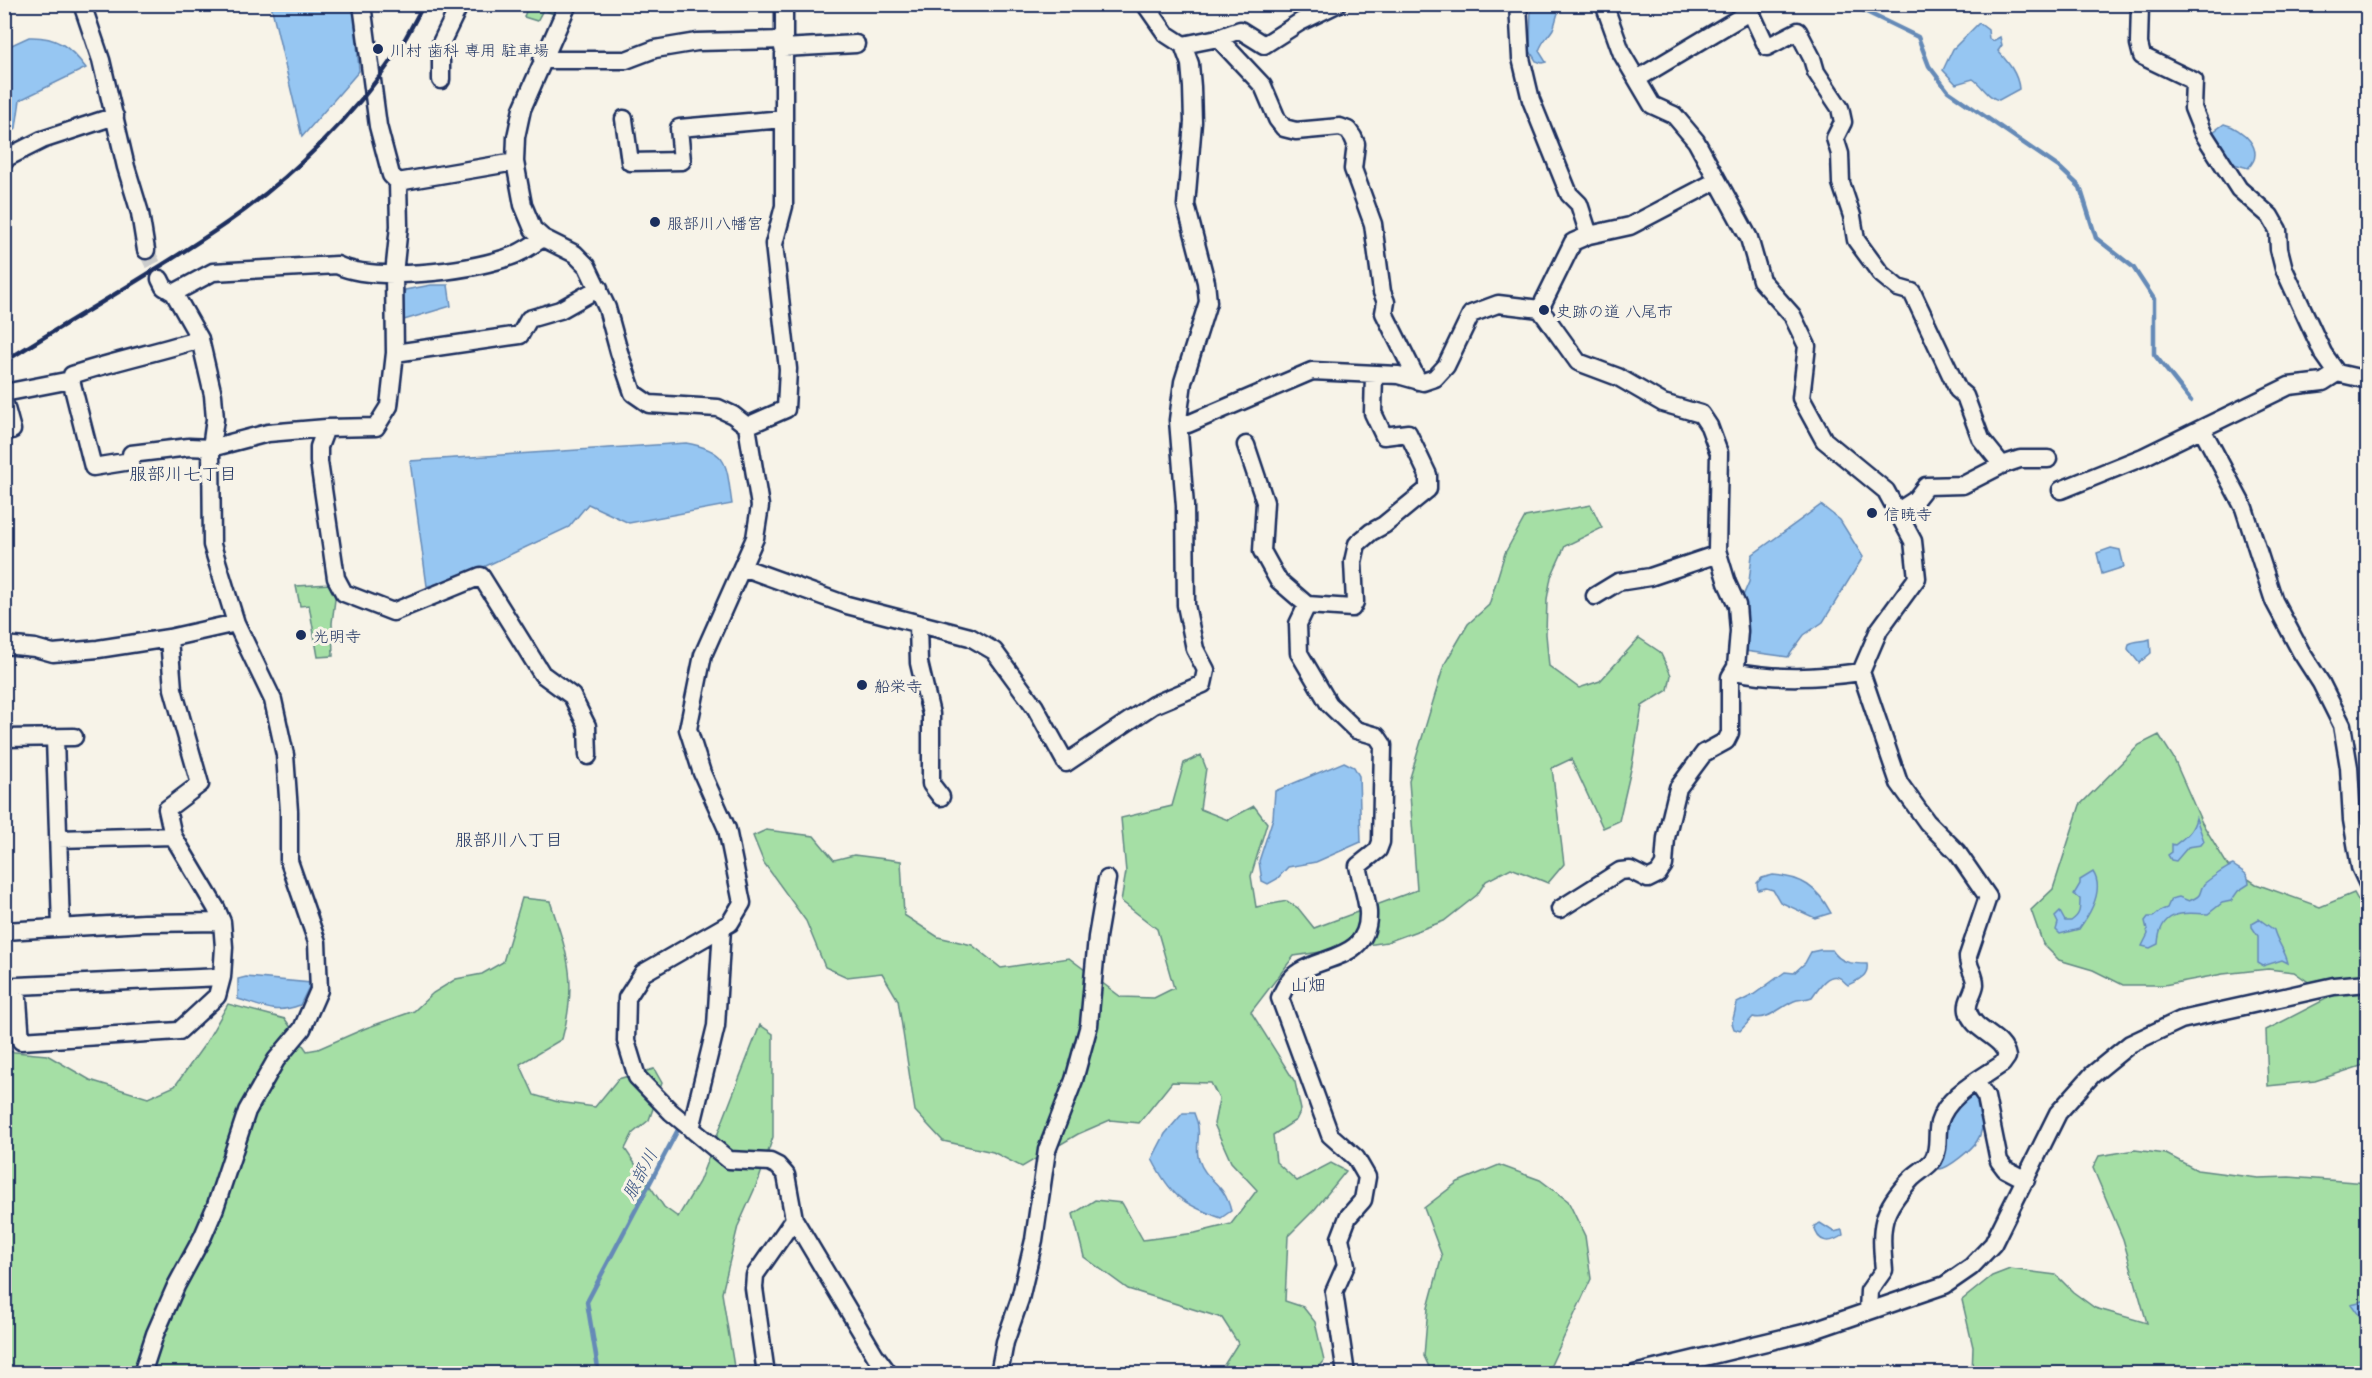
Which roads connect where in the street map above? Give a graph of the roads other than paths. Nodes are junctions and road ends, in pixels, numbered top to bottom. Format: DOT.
graph roads {
  1 [pos="82,4"];
  2 [pos="362,4"];
  3 [pos="460,4"];
  4 [pos="568,4"];
  5 [pos="784,4"];
  6 [pos="1145,4"];
  7 [pos="1336,4"];
  8 [pos="1518,4"];
  9 [pos="1604,4"];
  10 [pos="2140,4"];
  11 [pos="1749,8"];
  12 [pos="1218,38"];
  13 [pos="783,44"];
  14 [pos="856,44"];
  15 [pos="1183,45"];
  16 [pos="542,60"];
  17 [pos="1637,79"];
  18 [pos="441,80"];
  19 [pos="115,116"];
  20 [pos="624,119"];
  21 [pos="783,119"];
  22 [pos="4,162"];
  23 [pos="515,162"];
  24 [pos="1716,181"];
  25 [pos="398,182"];
  26 [pos="1589,235"];
  27 [pos="543,238"];
  28 [pos="146,250"];
  29 [pos="394,274"];
  30 [pos="160,279"];
  31 [pos="599,288"];
  32 [pos="174,293"];
  33 [pos="1540,309"];
  34 [pos="200,339"];
  35 [pos="395,353"];
  36 [pos="2337,373"];
  37 [pos="1374,374"];
  38 [pos="70,380"];
  39 [pos="2367,380"];
  40 [pos="1418,381"];
  41 [pos="4,393"];
  42 [pos="4,401"];
  43 [pos="1178,420"];
  44 [pos="747,426"];
  45 [pos="326,428"];
  46 [pos="2202,429"];
  47 [pos="12,430"];
  48 [pos="1246,445"];
  49 [pos="211,448"];
  50 [pos="2048,459"];
  51 [pos="2002,465"];
  52 [pos="2061,490"];
  53 [pos="1898,511"];
  54 [pos="1719,554"];
  55 [pos="742,567"];
  56 [pos="1595,596"];
  57 [pos="1307,604"];
  58 [pos="236,623"];
  59 [pos="918,624"];
  60 [pos="168,638"];
  61 [pos="4,645"];
  62 [pos="1734,671"];
  63 [pos="1860,672"];
  64 [pos="74,737"];
  65 [pos="4,738"];
  66 [pos="56,738"];
  67 [pos="588,756"];
  68 [pos="941,797"];
  69 [pos="173,836"];
  70 [pos="58,839"];
  71 [pos="1107,879"];
  72 [pos="2367,884"];
  73 [pos="1560,909"];
  74 [pos="222,922"];
  75 [pos="61,927"];
  76 [pos="722,928"];
  77 [pos="4,931"];
  78 [pos="222,977"];
  79 [pos="2367,983"];
  80 [pos="11,986"];
  81 [pos="1976,1082"];
  82 [pos="692,1129"];
  83 [pos="2026,1180"];
  84 [pos="794,1219"];
  85 [pos="1868,1311"];
  86 [pos="142,1374"];
  87 [pos="766,1374"];
  88 [pos="889,1374"];
  89 [pos="999,1374"];
  90 [pos="1346,1374"];
  91 [pos="1634,1374"];
  1 -- 19 [label="street"];
  2 -- 25 [label="street"];
  3 -- 18 [label="street"];
  4 -- 16 [label="street"];
  5 -- 13 [label="street"];
  6 -- 15 [label="street"];
  7 -- 12 [label="street"];
  8 -- 26 [label="street"];
  9 -- 17 [label="street"];
  10 -- 36 [label="street"];
  11 -- 17 [label="street"];
  11 -- 51 [label="street"];
  12 -- 15 [label="street"];
  12 -- 40 [label="street"];
  13 -- 14 [label="street"];
  13 -- 16 [label="street"];
  13 -- 21 [label="street"];
  15 -- 43 [label="street"];
  16 -- 23 [label="street"];
  17 -- 24 [label="street"];
  19 -- 22 [label="street"];
  19 -- 28 [label="street"];
  20 -- 21 [label="street"];
  21 -- 44 [label="street"];
  23 -- 25 [label="street"];
  23 -- 27 [label="street"];
  24 -- 26 [label="street"];
  24 -- 53 [label="street"];
  25 -- 29 [label="street"];
  26 -- 33 [label="street"];
  27 -- 29 [label="street"];
  27 -- 31 [label="street"];
  29 -- 32 [label="street"];
  29 -- 35 [label="street"];
  30 -- 32 [label="street"];
  31 -- 35 [label="street"];
  31 -- 44 [label="street"];
  32 -- 34 [label="street"];
  33 -- 40 [label="street"];
  33 -- 54 [label="street"];
  34 -- 38 [label="street"];
  34 -- 49 [label="street"];
  35 -- 45 [label="street"];
  36 -- 39 [label="street"];
  36 -- 46 [label="street"];
  37 -- 40 [label="street"];
  37 -- 43 [label="street"];
  37 -- 57 [label="street"];
  38 -- 41 [label="street"];
  38 -- 49 [label="street"];
  42 -- 47 [label="street"];
  43 -- 59 [label="street"];
  44 -- 55 [label="street"];
  45 -- 49 [label="street"];
  45 -- 67 [label="street"];
  46 -- 52 [label="street"];
  46 -- 72 [label="street"];
  48 -- 57 [label="street"];
  49 -- 58 [label="street"];
  50 -- 51 [label="street"];
  51 -- 53 [label="street"];
  53 -- 63 [label="street"];
  54 -- 56 [label="street"];
  54 -- 62 [label="street"];
  55 -- 59 [label="street"];
  55 -- 76 [label="street"];
  57 -- 90 [label="street"];
  58 -- 60 [label="street"];
  58 -- 86 [label="street"];
  59 -- 68 [label="street"];
  60 -- 61 [label="street"];
  60 -- 69 [label="street"];
  62 -- 63 [label="street"];
  62 -- 73 [label="street"];
  63 -- 81 [label="street"];
  64 -- 66 [label="street"];
  65 -- 66 [label="street"];
  66 -- 70 [label="street"];
  69 -- 70 [label="street"];
  69 -- 74 [label="street"];
  70 -- 75 [label="street"];
  71 -- 89 [label="street"];
  74 -- 75 [label="street"];
  74 -- 78 [label="street"];
  75 -- 77 [label="street"];
  76 -- 82 [label="street"];
  76 -- 82 [label="street"];
  78 -- 80 [label="street"];
  78 -- 80 [label="street"];
  79 -- 83 [label="street"];
  81 -- 83 [label="street"];
  81 -- 85 [label="street"];
  82 -- 84 [label="street"];
  83 -- 85 [label="street"];
  84 -- 87 [label="street"];
  84 -- 88 [label="street"];
  85 -- 91 [label="street"];
}
